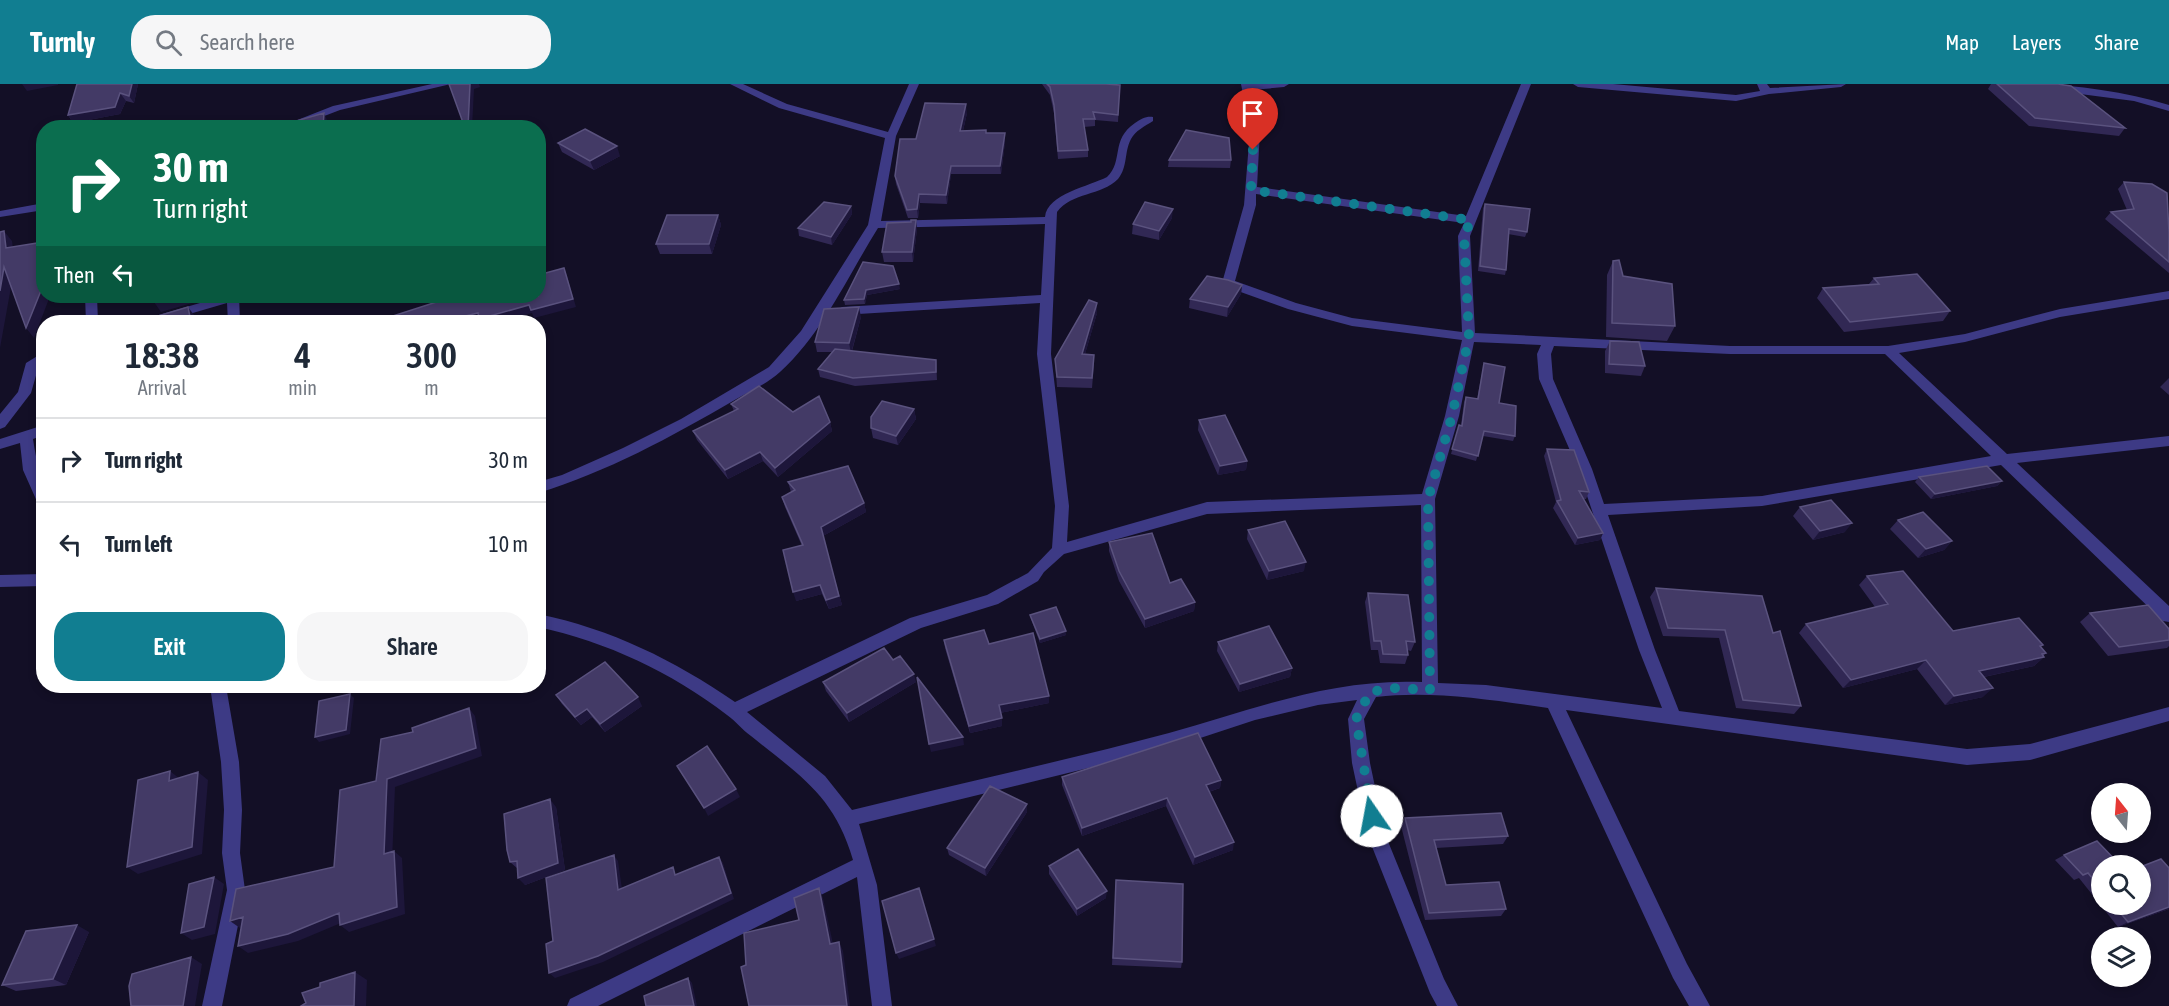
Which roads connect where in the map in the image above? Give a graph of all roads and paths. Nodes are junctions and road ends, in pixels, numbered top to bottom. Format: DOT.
graph roads {
  1 [pos="446,84"];
  2 [pos="735,84"];
  3 [pos="914,84"];
  4 [pos="1284,84"];
  5 [pos="1526,84"];
  6 [pos="1578,84"];
  7 [pos="1841,84"];
  8 [pos="2027,84"];
  9 [pos="1246,86"];
  10 [pos="1764,88"];
  11 [pos="2169,108"];
  12 [pos="1149,119"];
  13 [pos="304,120"];
  14 [pos="891,136"];
  15 [pos="1251,190"];
  16 [pos="36,207"];
  17 [pos="0,214"];
  18 [pos="1050,220"];
  19 [pos="1471,220"];
  20 [pos="874,225"];
  21 [pos="2169,295"];
  22 [pos="1046,299"];
  23 [pos="210,303"];
  24 [pos="819,313"];
  25 [pos="172,315"];
  26 [pos="1469,337"];
  27 [pos="1549,341"];
  28 [pos="1888,350"];
  29 [pos="36,361"];
  30 [pos="0,424"];
  31 [pos="36,433"];
  32 [pos="26,436"];
  33 [pos="2169,441"];
  34 [pos="0,444"];
  35 [pos="2003,459"];
  36 [pos="36,484"];
  37 [pos="546,485"];
  38 [pos="1428,499"];
  39 [pos="1598,510"];
  40 [pos="1059,550"];
  41 [pos="36,580"];
  42 [pos="0,581"];
  43 [pos="2169,616"];
  44 [pos="546,623"];
  45 [pos="1430,690"];
  46 [pos="1370,692"];
  47 [pos="219,693"];
  48 [pos="1553,700"];
  49 [pos="734,710"];
  50 [pos="2169,714"];
  51 [pos="1673,716"];
  52 [pos="847,819"];
  53 [pos="863,864"];
  54 [pos="212,1006"];
  55 [pos="577,1006"];
  56 [pos="882,1006"];
  57 [pos="1448,1006"];
  58 [pos="1700,1006"];
  1 -- 13 [label="street"];
  2 -- 14 [label="street"];
  3 -- 14 [label="street"];
  4 -- 9 [label="street"];
  5 -- 19 [label="street"];
  6 -- 10 [label="street"];
  7 -- 10 [label="street"];
  8 -- 11 [label="street"];
  9 -- 15 [label="street"];
  12 -- 18 [label="street"];
  14 -- 20 [label="street"];
  15 -- 19 [label="street"];
  15 -- 26 [label="street"];
  16 -- 17 [label="street"];
  18 -- 20 [label="street"];
  18 -- 22 [label="street"];
  19 -- 26 [label="street"];
  20 -- 24 [label="street"];
  21 -- 28 [label="street"];
  22 -- 24 [label="street"];
  22 -- 40 [label="street"];
  23 -- 25 [label="street"];
  24 -- 37 [label="street"];
  26 -- 27 [label="street"];
  26 -- 38 [label="street"];
  27 -- 28 [label="street"];
  27 -- 39 [label="street"];
  28 -- 35 [label="street"];
  29 -- 30 [label="street"];
  31 -- 32 [label="street"];
  32 -- 34 [label="street"];
  32 -- 36 [label="street"];
  33 -- 35 [label="street"];
  35 -- 39 [label="street"];
  35 -- 43 [label="street"];
  38 -- 40 [label="street"];
  38 -- 45 [label="street"];
  39 -- 51 [label="street"];
  40 -- 49 [label="street"];
  41 -- 42 [label="street"];
  44 -- 49 [label="street"];
  45 -- 46 [label="street"];
  45 -- 48 [label="street"];
  46 -- 52 [label="street"];
  46 -- 57 [label="street"];
  47 -- 54 [label="street"];
  48 -- 51 [label="street"];
  48 -- 58 [label="street"];
  49 -- 52 [label="street"];
  50 -- 51 [label="street"];
  52 -- 53 [label="street"];
  53 -- 55 [label="street"];
  53 -- 56 [label="street"];
}
